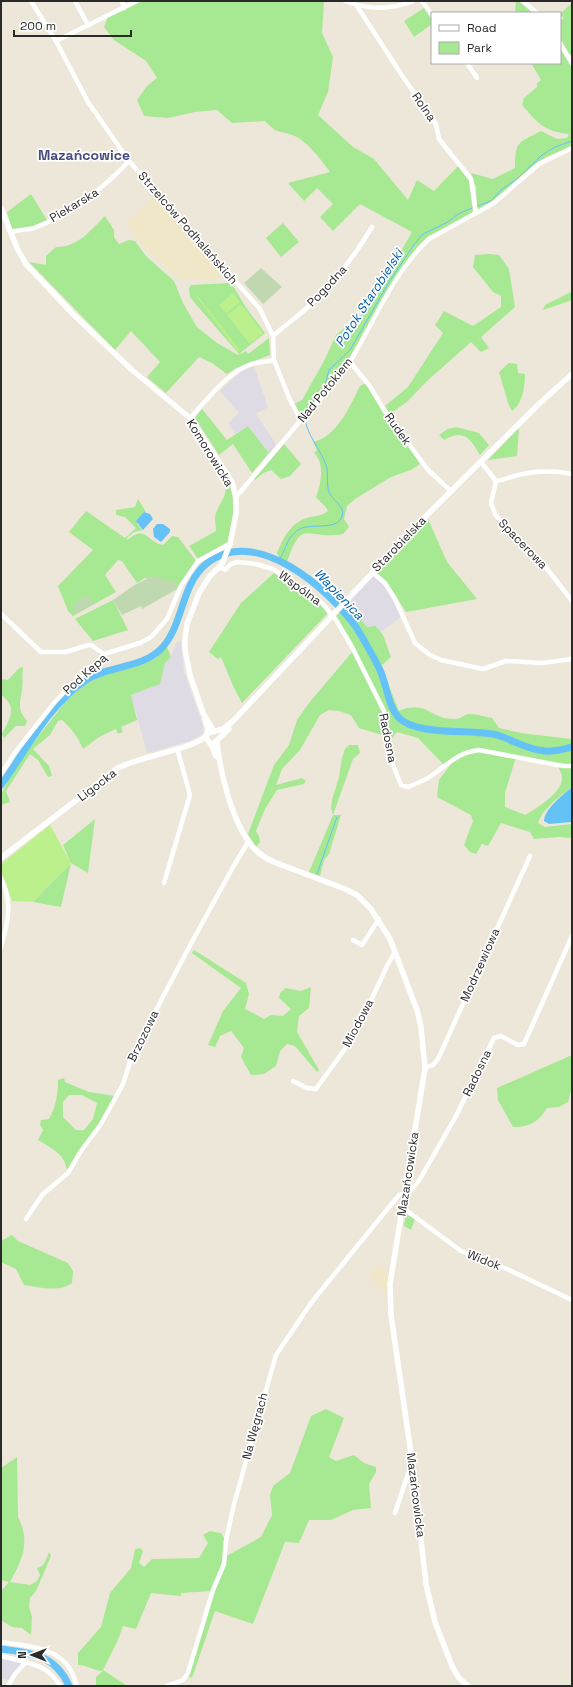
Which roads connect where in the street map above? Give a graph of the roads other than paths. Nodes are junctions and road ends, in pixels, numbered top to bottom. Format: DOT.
graph roads {
  1 [pos="31,1"];
  2 [pos="74,1"];
  3 [pos="122,1"];
  4 [pos="137,1"];
  5 [pos="345,1"];
  6 [pos="414,1"];
  7 [pos="422,1"];
  8 [pos="523,1"];
  9 [pos="357,6"];
  10 [pos="124,8"];
  11 [pos="536,12"];
  12 [pos="431,14"];
  13 [pos="88,25"];
  14 [pos="56,41"];
  15 [pos="561,45"];
  16 [pos="572,63"];
  17 [pos="467,64"];
  18 [pos="477,78"];
  19 [pos="572,148"];
  20 [pos="129,161"];
  21 [pos="1,208"];
  22 [pos="475,210"];
  23 [pos="3,219"];
  24 [pos="372,228"];
  25 [pos="10,232"];
  26 [pos="273,336"];
  27 [pos="274,360"];
  28 [pos="350,362"];
  29 [pos="572,374"];
  30 [pos="190,418"];
  31 [pos="302,419"];
  32 [pos="482,462"];
  33 [pos="572,474"];
  34 [pos="496,481"];
  35 [pos="451,491"];
  36 [pos="236,497"];
  37 [pos="229,546"];
  38 [pos="220,567"];
  39 [pos="372,572"];
  40 [pos="572,601"];
  41 [pos="1,614"];
  42 [pos="333,614"];
  43 [pos="104,654"];
  44 [pos="572,658"];
  45 [pos="233,721"];
  46 [pos="210,736"];
  47 [pos="218,740"];
  48 [pos="177,748"];
  49 [pos="219,761"];
  50 [pos="572,766"];
  51 [pos="1,774"];
  52 [pos="248,842"];
  53 [pos="530,856"];
  54 [pos="1,858"];
  55 [pos="1,878"];
  56 [pos="164,883"];
  57 [pos="379,920"];
  58 [pos="572,936"];
  59 [pos="353,940"];
  60 [pos="1,947"];
  61 [pos="395,952"];
  62 [pos="425,1068"];
  63 [pos="293,1081"];
  64 [pos="405,1193"];
  65 [pos="403,1208"];
  66 [pos="26,1219"];
  67 [pos="572,1300"];
  68 [pos="413,1467"];
  69 [pos="395,1513"];
  70 [pos="1,1642"];
  71 [pos="1,1656"];
  72 [pos="26,1662"];
  73 [pos="8,1686"];
  74 [pos="60,1686"];
  75 [pos="77,1686"];
  76 [pos="166,1686"];
  77 [pos="468,1686"];
  1 -- 14 [label="street, Strzelców Podhalańskich"];
  2 -- 13 [label="street"];
  3 -- 10 [label="street"];
  4 -- 10 [label="street"];
  5 -- 9 [label="street"];
  6 -- 9 [label="street"];
  7 -- 12 [label="street"];
  8 -- 11 [label="street"];
  9 -- 22 [label="street, Rolna"];
  10 -- 13 [label="street"];
  13 -- 14 [label="street"];
  14 -- 20 [label="street, Strzelców Podhalańskich"];
  15 -- 16 [label="street"];
  17 -- 18 [label="street"];
  19 -- 22 [label="street, Nad Potokiem"];
  20 -- 25 [label="street, Piekarska"];
  20 -- 26 [label="street, Strzelców Podhalańskich"];
  21 -- 23 [label="street, Komorowicka"];
  22 -- 28 [label="street, Nad Potokiem"];
  23 -- 25 [label="street, Komorowicka"];
  24 -- 26 [label="street, Pogodna"];
  25 -- 30 [label="street, Komorowicka"];
  26 -- 27 [label="street, Strzelców Podhalańskich"];
  27 -- 30 [label="street"];
  27 -- 31 [label="street, Strzelców Podhalańskich"];
  28 -- 31 [label="street, Nad Potokiem"];
  28 -- 35 [label="street, Rudek"];
  29 -- 32 [label="street, Starobielska"];
  30 -- 36 [label="street, Komorowicka"];
  31 -- 36 [label="street, Nad Potokiem"];
  32 -- 34 [label="street"];
  32 -- 35 [label="street, Starobielska"];
  33 -- 34 [label="street"];
  34 -- 40 [label="street, Spacerowa"];
  35 -- 39 [label="street, Starobielska"];
  36 -- 37 [label="street, Komorowicka"];
  37 -- 38 [label="street, Komorowicka"];
  37 -- 43 [label="street, Pod Kępą"];
  38 -- 42 [label="street, Wspólna"];
  38 -- 46 [label="street, Komorowicka"];
  39 -- 42 [label="street, Starobielska"];
  39 -- 44 [label="street"];
  41 -- 43 [label="street"];
  42 -- 45 [label="street, Starobielska"];
  42 -- 50 [label="street, Radosna"];
  43 -- 51 [label="street, Pod Kępą"];
  45 -- 46 [label="street, Ligocka"];
  45 -- 47 [label="street"];
  46 -- 47 [label="street"];
  46 -- 47 [label="street, Mazańcowicka"];
  46 -- 48 [label="street, Ligocka"];
  46 -- 49 [label="street"];
  47 -- 49 [label="street, Mazańcowicka"];
  48 -- 54 [label="street, Ligocka"];
  48 -- 56 [label="street"];
  49 -- 52 [label="street, Mazańcowicka"];
  52 -- 57 [label="street, Mazańcowicka"];
  52 -- 66 [label="street, Brzozowa"];
  53 -- 62 [label="street, Modrzewiowa"];
  55 -- 60 [label="street"];
  57 -- 59 [label="street"];
  57 -- 61 [label="street, Mazańcowicka"];
  58 -- 64 [label="street, Radosna"];
  61 -- 62 [label="street, Mazańcowicka"];
  61 -- 63 [label="street, Miodowa"];
  62 -- 64 [label="street, Mazańcowicka"];
  64 -- 65 [label="street, Mazańcowicka"];
  64 -- 76 [label="street, Na Węgrach"];
  65 -- 67 [label="street, Widok"];
  65 -- 68 [label="street, Mazańcowicka"];
  68 -- 69 [label="street"];
  68 -- 77 [label="street, Mazańcowicka"];
  70 -- 75 [label="street"];
  71 -- 72 [label="street"];
  72 -- 73 [label="street"];
  72 -- 74 [label="street"];
}
